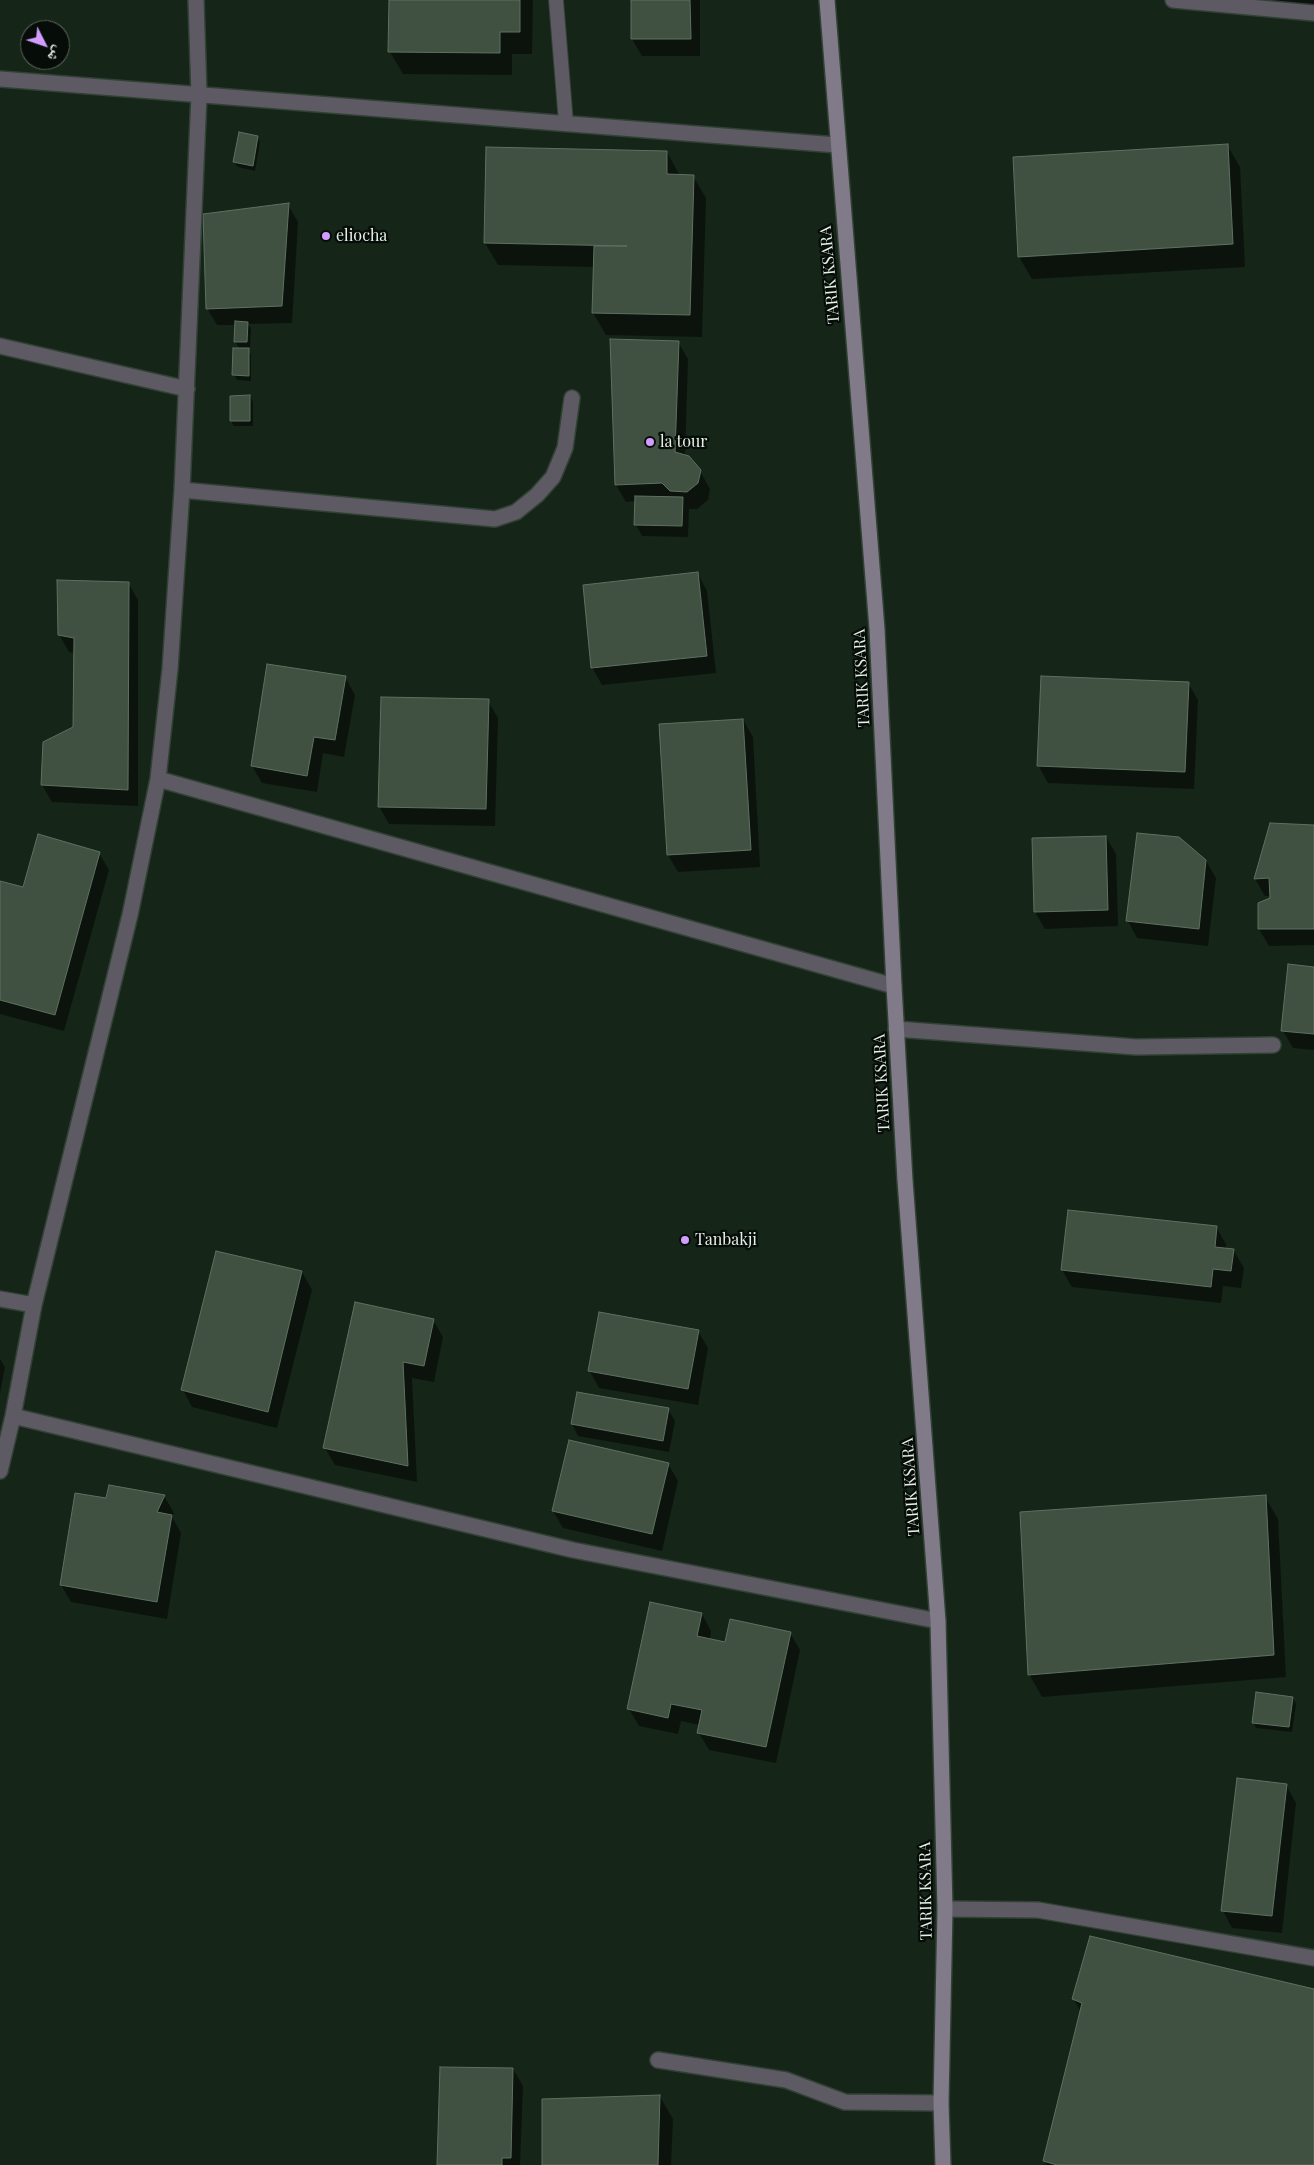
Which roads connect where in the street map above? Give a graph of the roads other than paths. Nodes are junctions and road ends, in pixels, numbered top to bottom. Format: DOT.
graph roads {
  1 [pos="196,0"];
  2 [pos="556,0"];
  3 [pos="827,0"];
  4 [pos="1173,0"];
  5 [pos="1314,13"];
  6 [pos="0,79"];
  7 [pos="199,95"];
  8 [pos="566,123"];
  9 [pos="837,145"];
  10 [pos="0,346"];
  11 [pos="187,389"];
  12 [pos="572,398"];
  13 [pos="182,490"];
  14 [pos="158,780"];
  15 [pos="894,986"];
  16 [pos="896,1030"];
  17 [pos="1273,1044"];
  18 [pos="0,1299"];
  19 [pos="34,1305"];
  20 [pos="14,1416"];
  21 [pos="0,1471"];
  22 [pos="938,1621"];
  23 [pos="945,1909"];
  24 [pos="1314,1958"];
  25 [pos="658,2060"];
  26 [pos="941,2102"];
  27 [pos="943,2165"];
  1 -- 7 [label="street"];
  2 -- 8 [label="lane"];
  3 -- 9 [label="main road, TARIK KSARA"];
  4 -- 5 [label="street"];
  6 -- 7 [label="street"];
  7 -- 8 [label="street"];
  7 -- 11 [label="street"];
  8 -- 9 [label="street"];
  9 -- 15 [label="main road, TARIK KSARA"];
  10 -- 11 [label="street"];
  11 -- 13 [label="street"];
  12 -- 13 [label="street"];
  13 -- 14 [label="street"];
  14 -- 15 [label="street"];
  14 -- 19 [label="street"];
  15 -- 16 [label="main road, TARIK KSARA"];
  16 -- 17 [label="street"];
  16 -- 22 [label="main road, TARIK KSARA"];
  18 -- 19 [label="street"];
  19 -- 20 [label="street"];
  20 -- 21 [label="street"];
  20 -- 22 [label="street"];
  22 -- 23 [label="main road, TARIK KSARA"];
  23 -- 24 [label="street"];
  23 -- 26 [label="main road, TARIK KSARA"];
  25 -- 26 [label="street"];
  26 -- 27 [label="main road, TARIK KSARA"];
}
